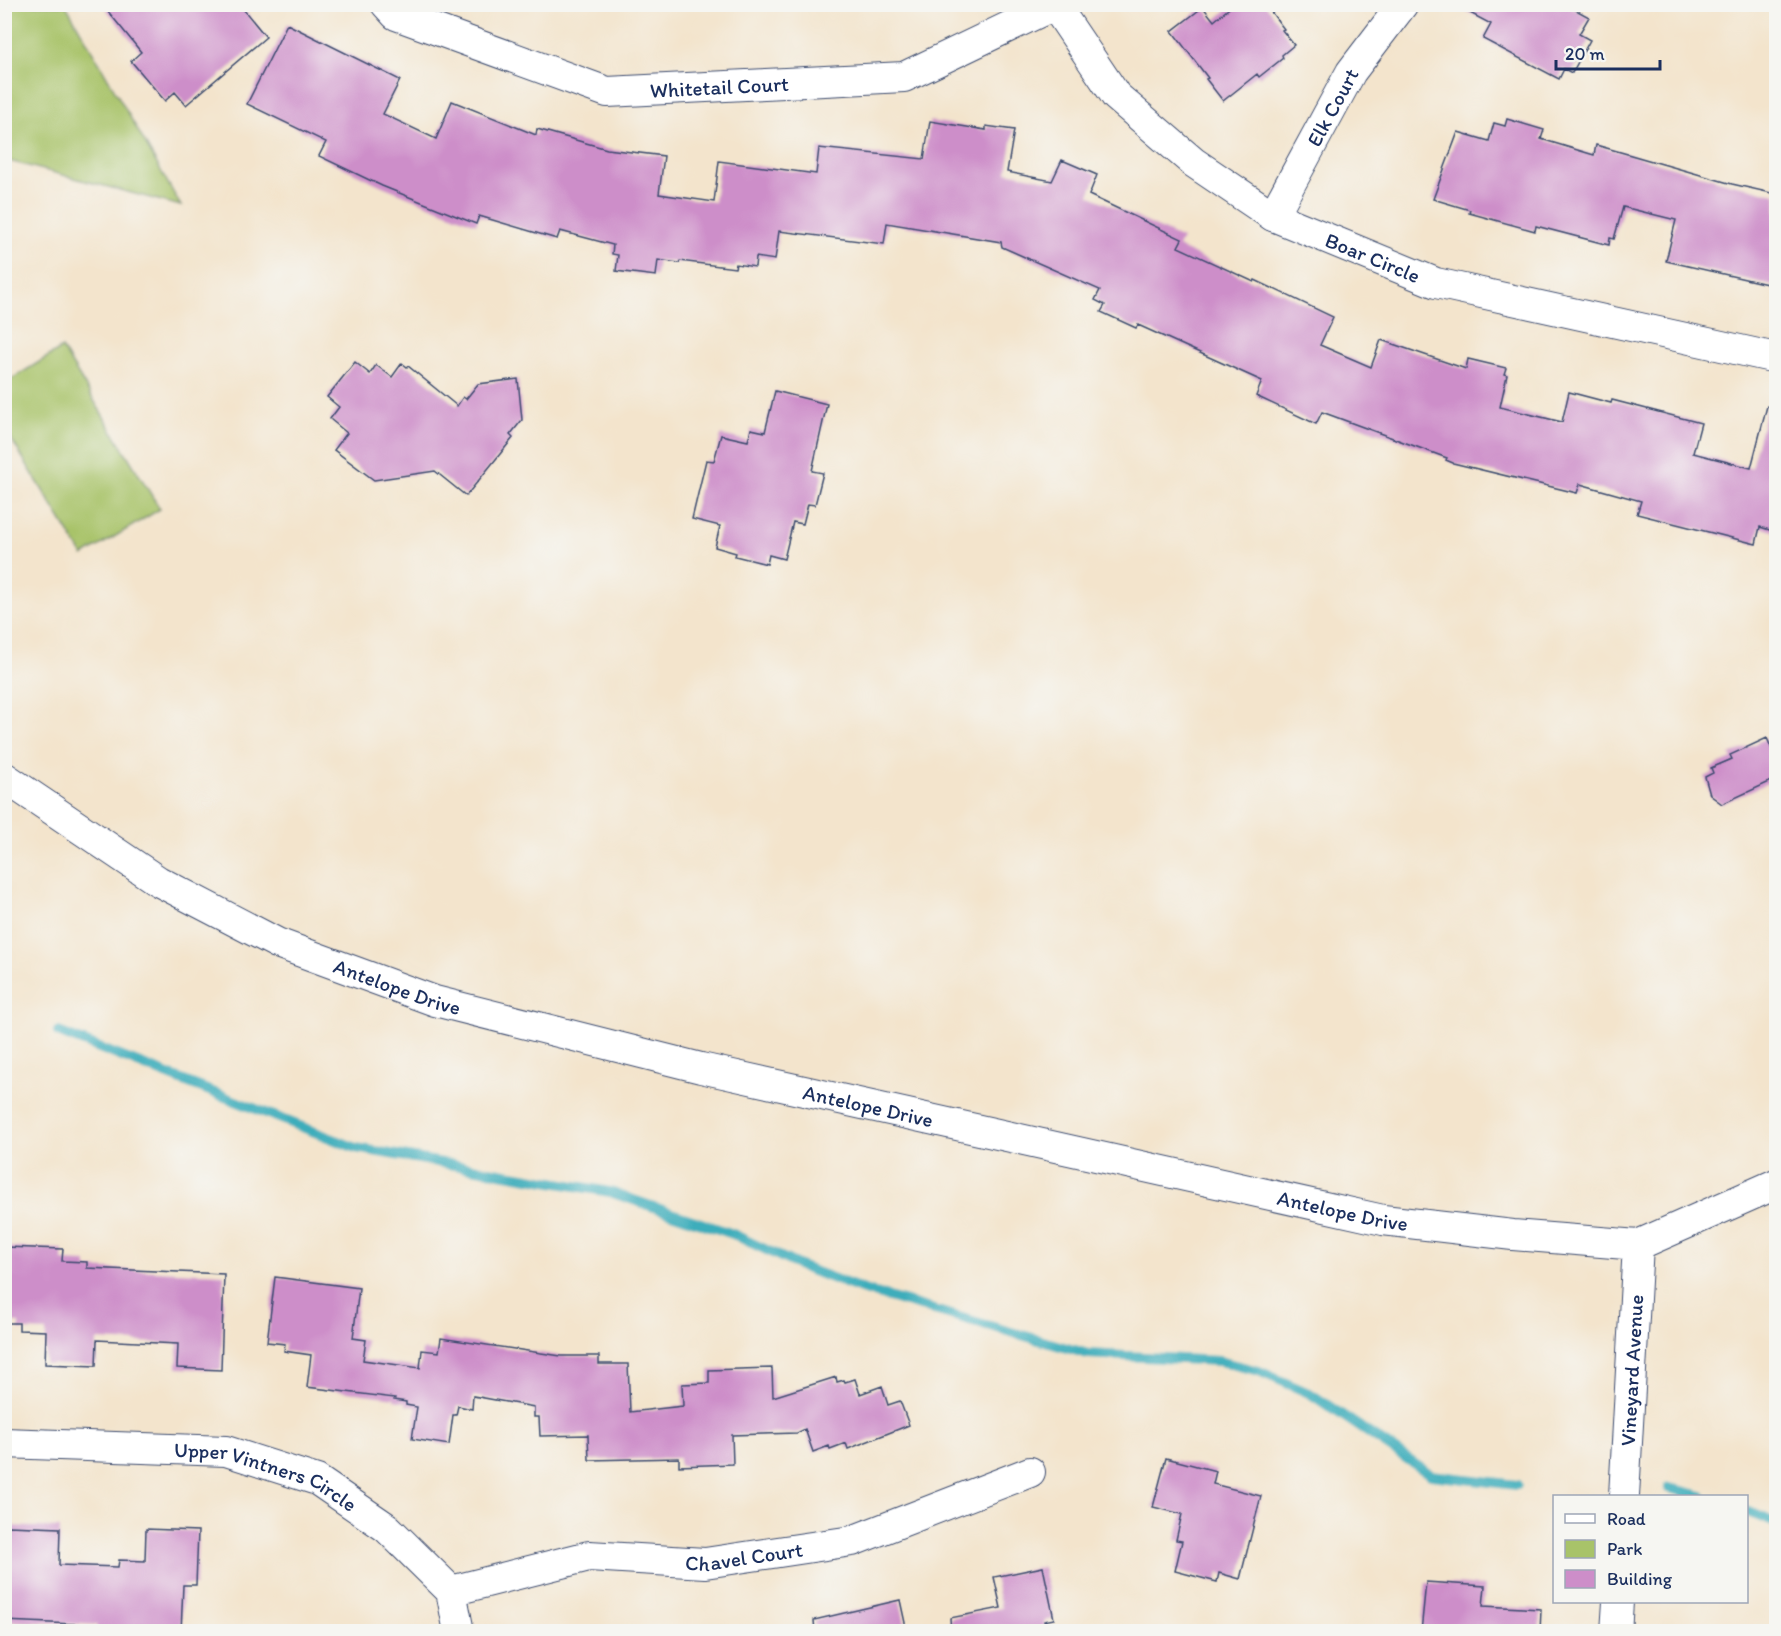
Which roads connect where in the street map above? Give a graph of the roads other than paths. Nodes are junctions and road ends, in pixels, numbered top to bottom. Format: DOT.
graph roads {
  1 [pos="386,4"];
  2 [pos="1403,4"];
  3 [pos="1054,5"];
  4 [pos="1273,216"];
  5 [pos="1776,358"];
  6 [pos="4,777"];
  7 [pos="1776,1184"];
  8 [pos="1638,1245"];
  9 [pos="4,1443"];
  10 [pos="1030,1472"];
  11 [pos="1624,1495"];
  12 [pos="451,1590"];
  13 [pos="1617,1603"];
  14 [pos="459,1632"];
  15 [pos="1616,1632"];
  1 -- 3 [label="street, Whitetail Court"];
  2 -- 4 [label="street, Elk Court"];
  3 -- 4 [label="street, Boar Circle"];
  4 -- 5 [label="street, Boar Circle"];
  6 -- 8 [label="street, Antelope Drive"];
  7 -- 8 [label="street, Antelope Drive"];
  8 -- 11 [label="street, Vineyard Avenue"];
  9 -- 12 [label="street, Upper Vintners Circle"];
  10 -- 12 [label="street, Chavel Court"];
  12 -- 14 [label="street"];
  13 -- 15 [label="street"];
}
